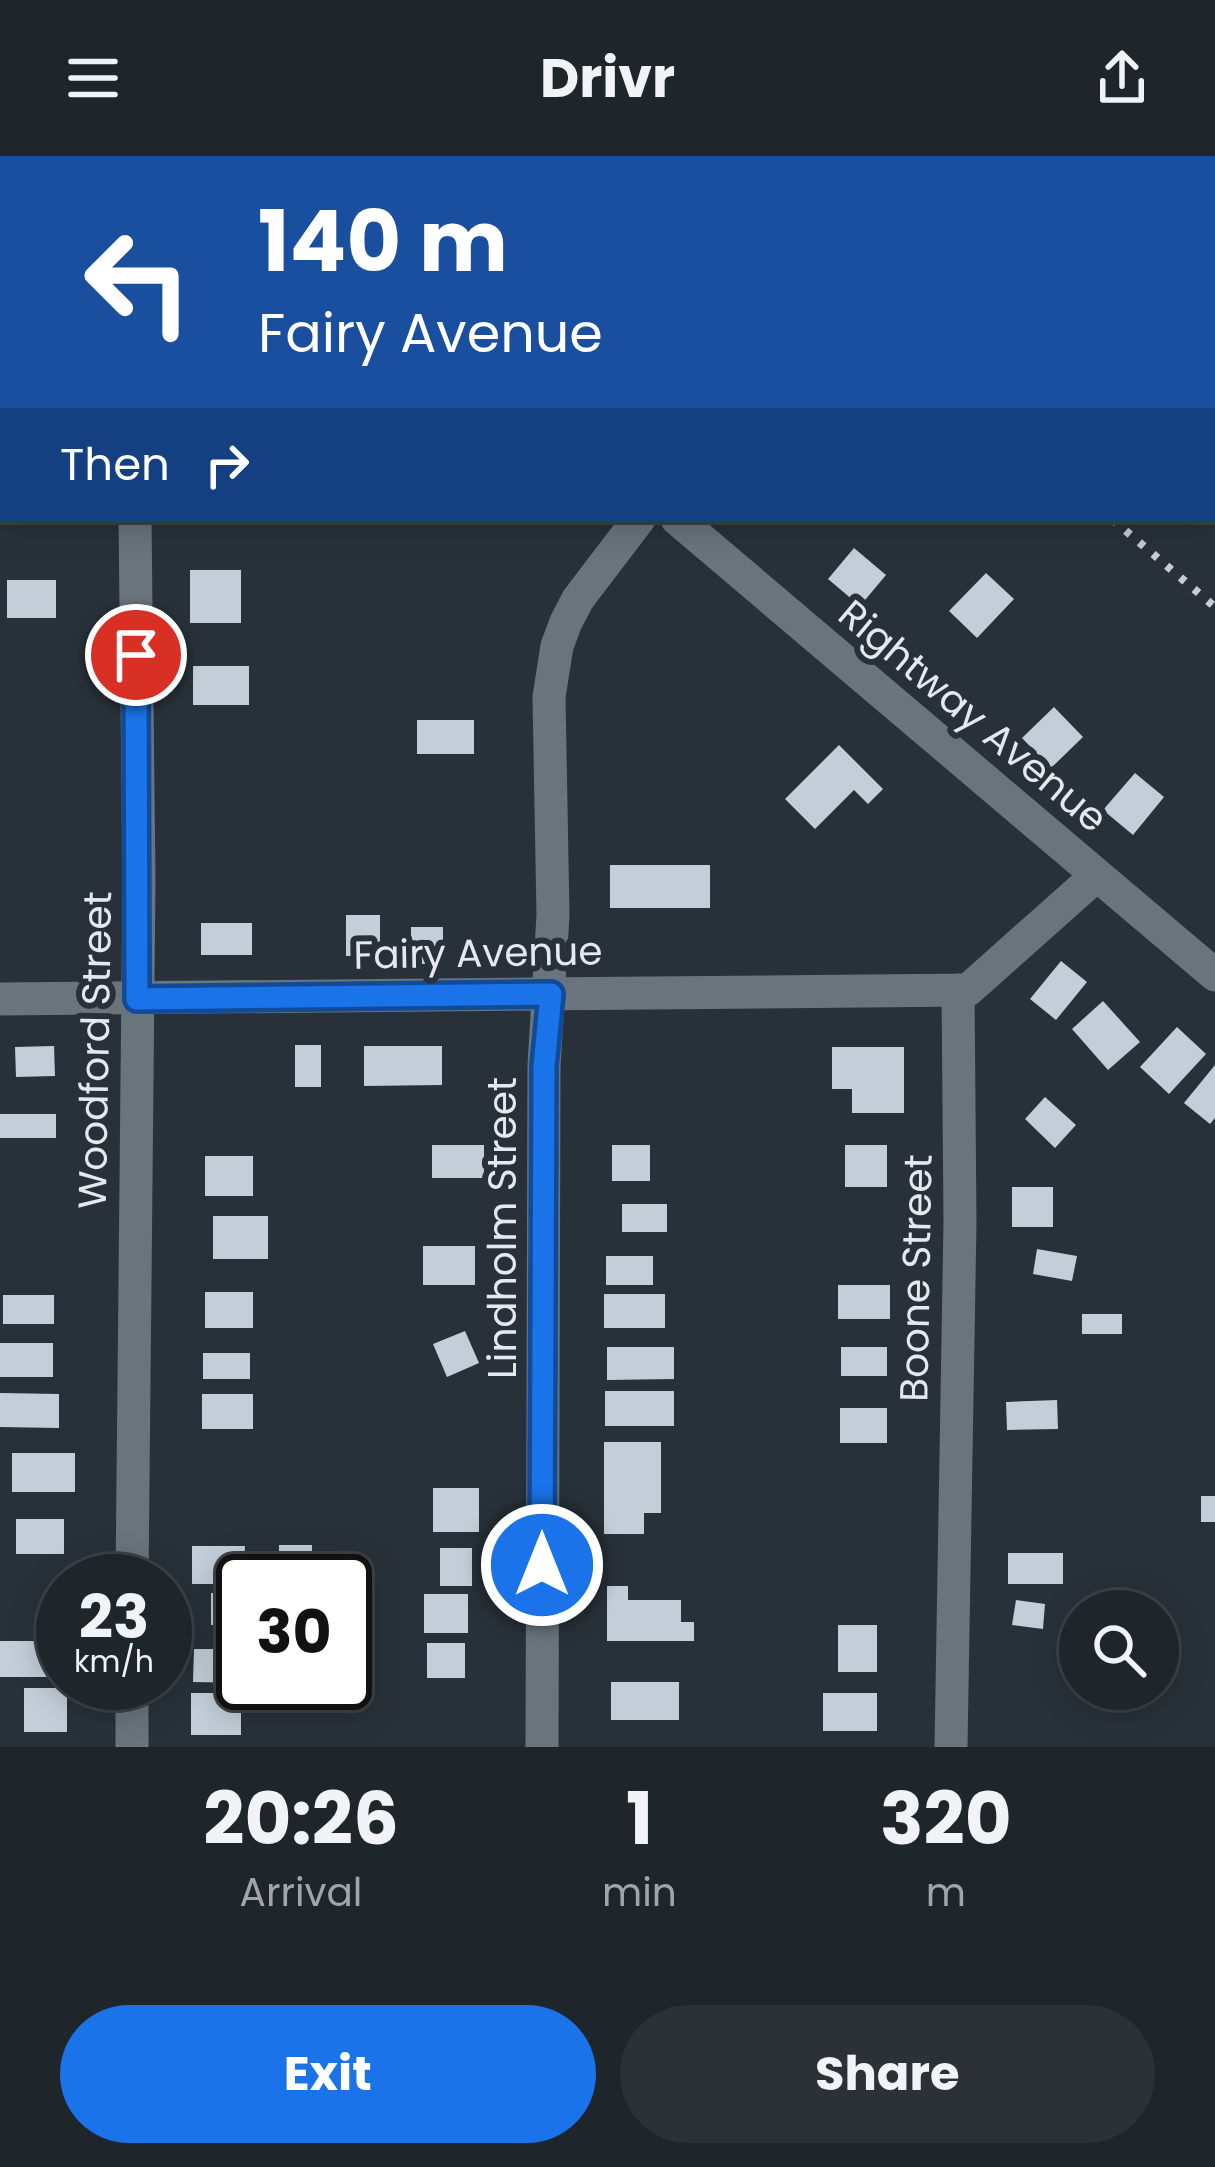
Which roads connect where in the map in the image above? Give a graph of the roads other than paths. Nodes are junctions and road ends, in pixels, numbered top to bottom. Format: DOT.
graph roads {
  1 [pos="134,522"];
  2 [pos="637,522"];
  3 [pos="681,522"];
  4 [pos="1096,876"];
  5 [pos="1215,975"];
  6 [pos="958,990"];
  7 [pos="551,994"];
  8 [pos="0,998"];
  9 [pos="137,999"];
  10 [pos="132,1554"];
  11 [pos="132,1710"];
  12 [pos="132,1747"];
  13 [pos="542,1747"];
  14 [pos="951,1747"];
  1 -- 9 [label="street, Woodford Street"];
  2 -- 7 [label="street, Lindholm Street"];
  3 -- 4 [label="street, Rightway Avenue"];
  4 -- 5 [label="street, Rightway Avenue"];
  4 -- 6 [label="street"];
  6 -- 7 [label="street, Fairy Avenue"];
  6 -- 14 [label="street, Boone Street"];
  7 -- 9 [label="street, Fairy Avenue"];
  7 -- 13 [label="street, Lindholm Street"];
  8 -- 9 [label="street, Fairy Avenue"];
  9 -- 10 [label="street, Woodford Street"];
  11 -- 12 [label="street"];
}
